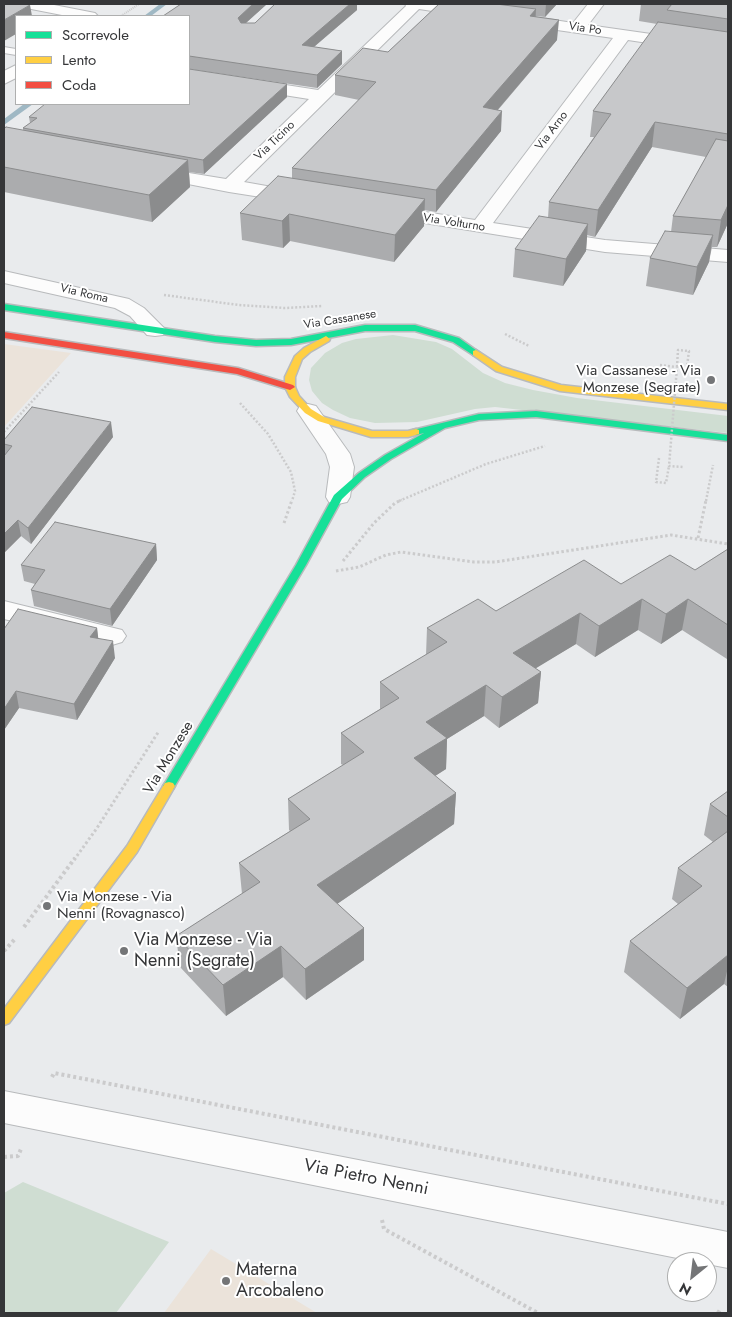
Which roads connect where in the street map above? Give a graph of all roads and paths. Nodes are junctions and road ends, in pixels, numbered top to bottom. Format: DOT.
graph roads {
  1 [pos="26,4"];
  2 [pos="139,4"];
  3 [pos="414,4"];
  4 [pos="596,4"];
  5 [pos="95,14"];
  6 [pos="123,15"];
  7 [pos="491,15"];
  8 [pos="510,18"];
  9 [pos="577,28"];
  10 [pos="624,34"];
  11 [pos="728,50"];
  12 [pos="15,71"];
  13 [pos="190,75"];
  14 [pos="4,79"];
  15 [pos="321,96"];
  16 [pos="137,169"];
  17 [pos="229,186"];
  18 [pos="316,200"];
  19 [pos="374,210"];
  20 [pos="480,227"];
  21 [pos="728,256"];
  22 [pos="4,278"];
  23 [pos="4,307"];
  24 [pos="155,330"];
  25 [pos="346,332"];
  26 [pos="4,335"];
  27 [pos="660,365"];
  28 [pos="677,367"];
  29 [pos="60,372"];
  30 [pos="686,375"];
  31 [pos="290,387"];
  32 [pos="235,400"];
  33 [pos="728,407"];
  34 [pos="308,412"];
  35 [pos="440,428"];
  36 [pos="4,432"];
  37 [pos="728,438"];
  38 [pos="553,444"];
  39 [pos="661,450"];
  40 [pos="714,457"];
  41 [pos="669,466"];
  42 [pos="683,467"];
  43 [pos="338,497"];
  44 [pos="284,525"];
  45 [pos="698,538"];
  46 [pos="728,544"];
  47 [pos="4,610"];
  48 [pos="112,636"];
  49 [pos="160,729"];
  50 [pos="22,930"];
  51 [pos="16,937"];
  52 [pos="4,951"];
  53 [pos="4,1019"];
  54 [pos="21,1110"];
  55 [pos="374,1180"];
  56 [pos="728,1204"];
  57 [pos="728,1250"];
  58 [pos="721,1308"];
  59 [pos="538,1313"];
  60 [pos="718,1313"];
  1 -- 5 [label="street"];
  2 -- 6 [label="path"];
  3 -- 7 [label="street"];
  3 -- 15 [label="street, Via Ticino"];
  4 -- 9 [label="street"];
  8 -- 9 [label="street, Via Po"];
  9 -- 10 [label="street, Via Po"];
  10 -- 11 [label="street, Via Po"];
  10 -- 20 [label="street, Via Arno"];
  12 -- 14 [label="street"];
  13 -- 15 [label="street"];
  15 -- 17 [label="street, Via Ticino"];
  16 -- 17 [label="street"];
  17 -- 18 [label="street"];
  19 -- 20 [label="street, Via Volturno"];
  20 -- 21 [label="street, Via Volturno"];
  22 -- 24 [label="street, Via Roma"];
  23 -- 24 [label="main road, Via Cassanese"];
  24 -- 25 [label="main road, Via Cassanese"];
  25 -- 31 [label="main road"];
  25 -- 33 [label="main road, Via Cassanese"];
  26 -- 31 [label="main road"];
  27 -- 28 [label="path, bridge"];
  28 -- 30 [label="path"];
  28 -- 41 [label="path, bridge"];
  29 -- 36 [label="path"];
  31 -- 34 [label="main road"];
  32 -- 44 [label="path"];
  34 -- 35 [label="main road"];
  34 -- 43 [label="street"];
  35 -- 37 [label="main road"];
  35 -- 43 [label="main road, Via Monzese"];
  38 -- 45 [label="path"];
  39 -- 41 [label="path"];
  40 -- 45 [label="path"];
  41 -- 42 [label="path, bridge"];
  43 -- 53 [label="main road, Via Monzese"];
  45 -- 46 [label="path"];
  47 -- 48 [label="street"];
  49 -- 50 [label="path"];
  51 -- 52 [label="path"];
  54 -- 55 [label="street, Via Pietro Nenni"];
  54 -- 56 [label="path"];
  55 -- 57 [label="street, Via Pietro Nenni"];
  55 -- 59 [label="path"];
  58 -- 60 [label="path"];
}
